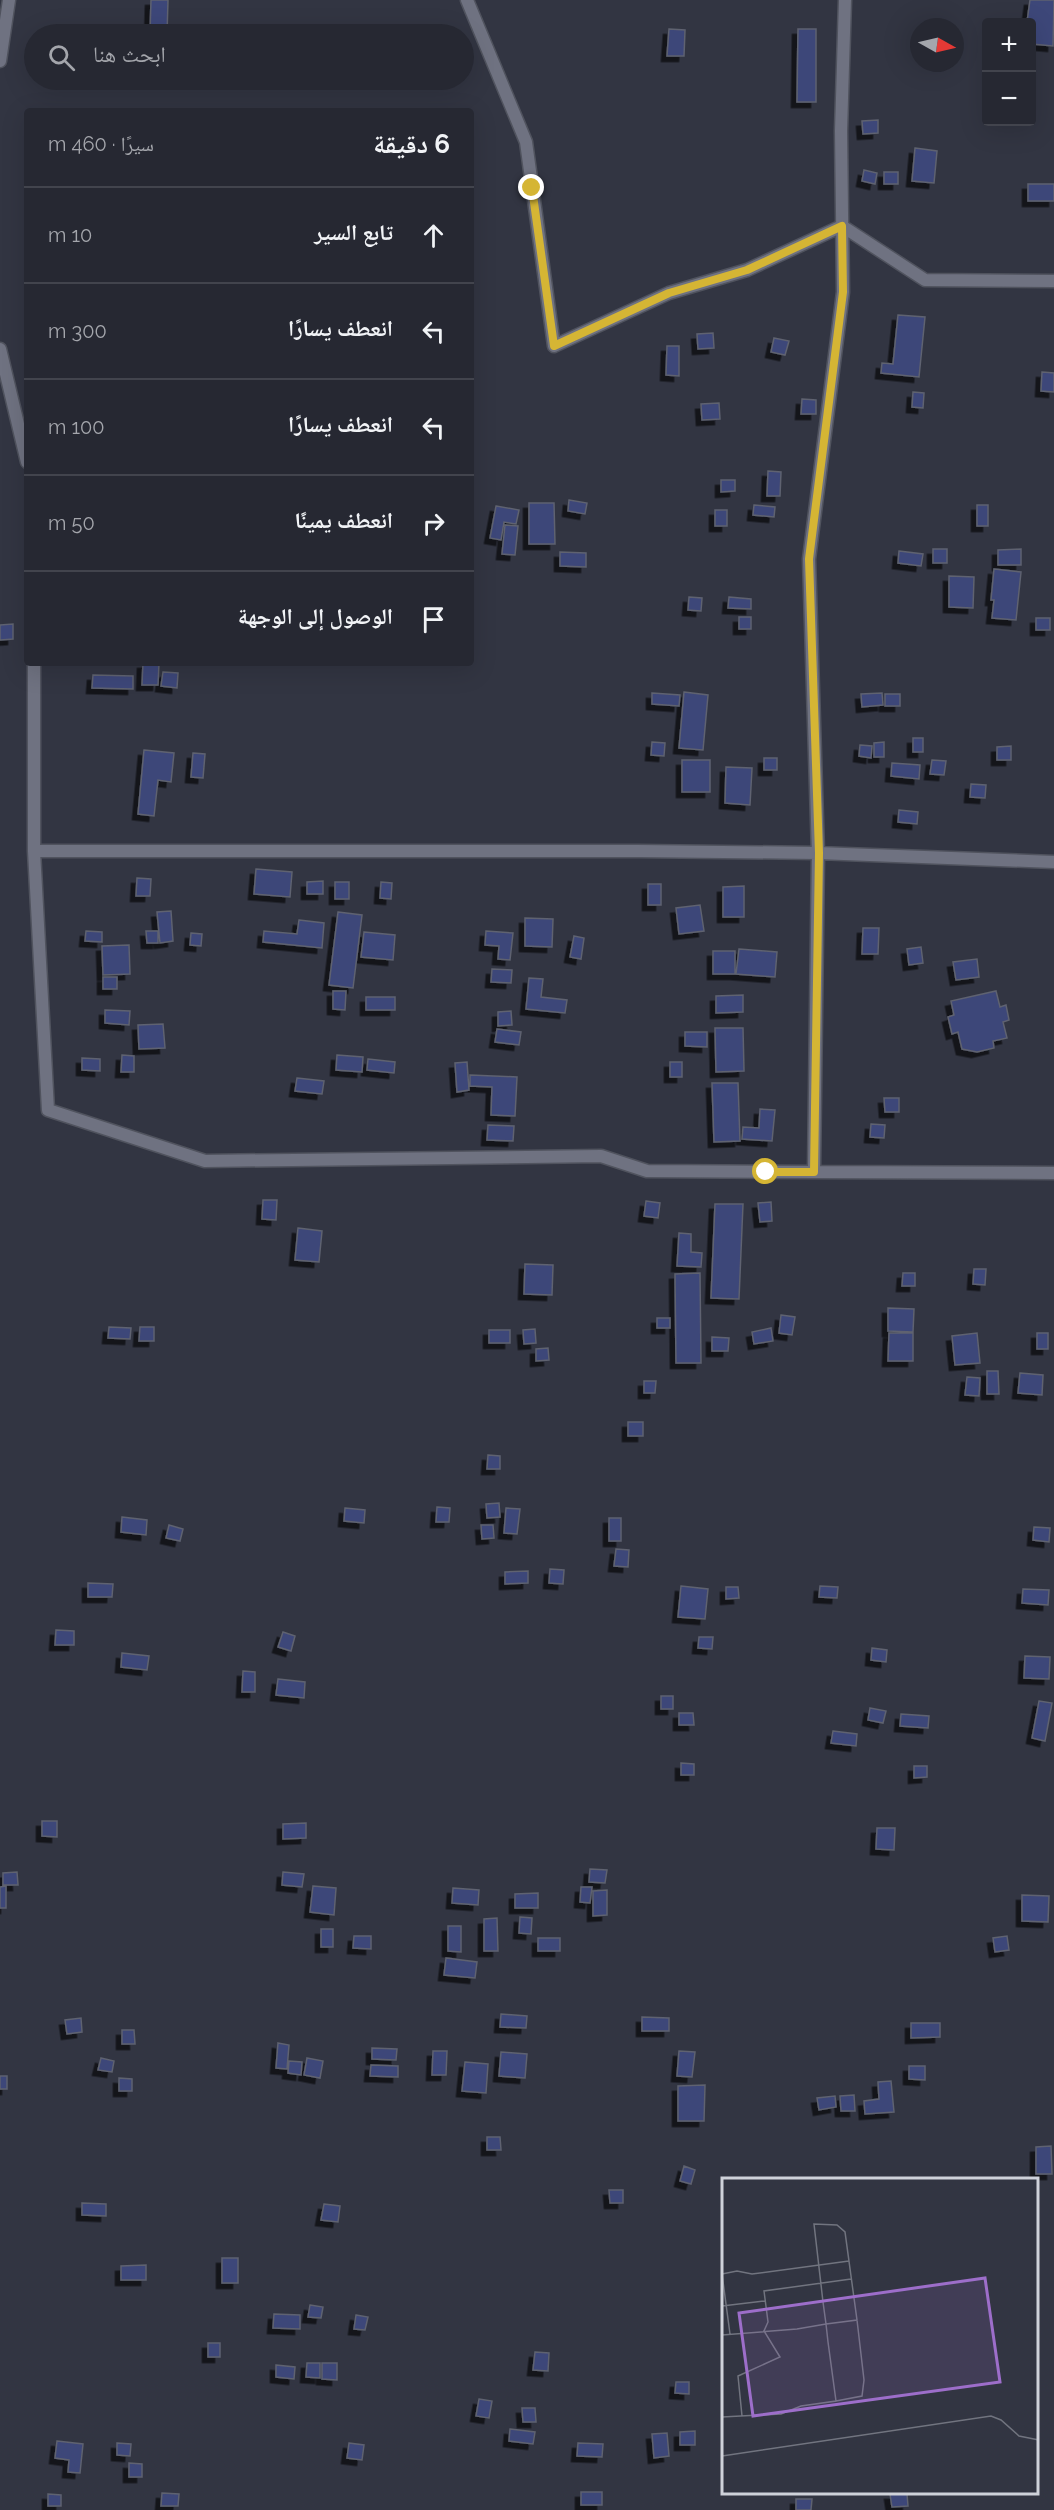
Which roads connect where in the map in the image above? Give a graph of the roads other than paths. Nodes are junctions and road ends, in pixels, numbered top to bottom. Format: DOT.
graph roads {
  1 [pos="9,0"];
  2 [pos="467,0"];
  3 [pos="845,0"];
  4 [pos="0,61"];
  5 [pos="842,226"];
  6 [pos="1054,281"];
  7 [pos="0,350"];
  8 [pos="24,450"];
  9 [pos="34,666"];
  10 [pos="34,851"];
  11 [pos="819,853"];
  12 [pos="1054,862"];
  13 [pos="814,1172"];
  14 [pos="1054,1173"];
  1 -- 4 [label="street"];
  2 -- 5 [label="street"];
  3 -- 5 [label="street"];
  5 -- 6 [label="street"];
  5 -- 11 [label="street"];
  7 -- 8 [label="street"];
  9 -- 10 [label="street"];
  10 -- 11 [label="street"];
  10 -- 13 [label="street"];
  11 -- 12 [label="street"];
  11 -- 13 [label="street"];
  13 -- 14 [label="street"];
}
